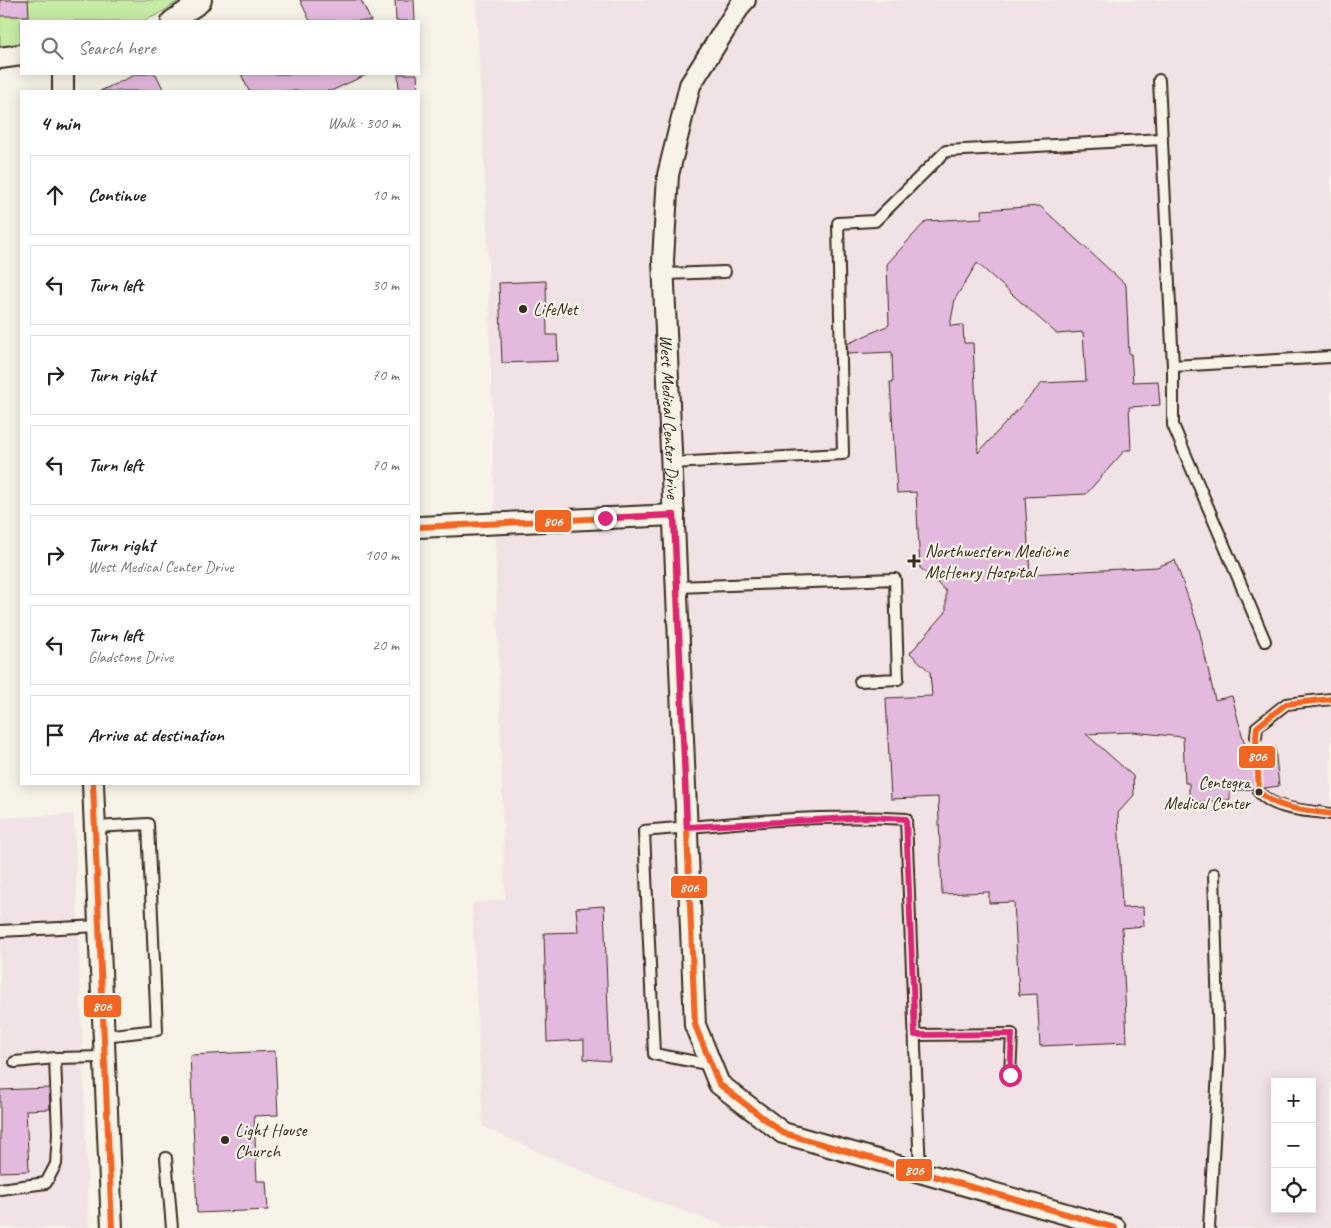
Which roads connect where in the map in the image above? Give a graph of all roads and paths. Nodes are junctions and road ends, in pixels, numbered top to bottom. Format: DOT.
graph roads {
  1 [pos="201,0"];
  2 [pos="745,0"];
  3 [pos="174,20"];
  4 [pos="20,55"];
  5 [pos="0,58"];
  6 [pos="62,75"];
  7 [pos="1159,80"];
  8 [pos="63,90"];
  9 [pos="1162,139"];
  10 [pos="725,272"];
  11 [pos="664,274"];
  12 [pos="1331,358"];
  13 [pos="1173,366"];
  14 [pos="672,463"];
  15 [pos="674,515"];
  16 [pos="420,527"];
  17 [pos="677,586"];
  18 [pos="1265,641"];
  19 [pos="860,681"];
  20 [pos="1331,699"];
  21 [pos="1256,737"];
  22 [pos="93,785"];
  23 [pos="1259,792"];
  24 [pos="1331,814"];
  25 [pos="95,827"];
  26 [pos="687,827"];
  27 [pos="1214,874"];
  28 [pos="99,926"];
  29 [pos="0,931"];
  30 [pos="915,1035"];
  31 [pos="104,1036"];
  32 [pos="105,1057"];
  33 [pos="55,1058"];
  34 [pos="15,1062"];
  35 [pos="712,1065"];
  36 [pos="1010,1075"];
  37 [pos="166,1158"];
  38 [pos="920,1172"];
  39 [pos="0,1190"];
  40 [pos="112,1228"];
  41 [pos="172,1228"];
  42 [pos="1114,1228"];
  43 [pos="1209,1228"];
  1 -- 3 [label="street"];
  2 -- 11 [label="street, West Medical Center Drive"];
  4 -- 5 [label="street"];
  6 -- 8 [label="street"];
  7 -- 9 [label="lane"];
  9 -- 13 [label="lane"];
  9 -- 14 [label="lane"];
  10 -- 11 [label="lane"];
  11 -- 14 [label="street, West Medical Center Drive"];
  12 -- 13 [label="lane"];
  13 -- 18 [label="lane"];
  14 -- 15 [label="street, West Medical Center Drive"];
  15 -- 16 [label="street"];
  15 -- 17 [label="street, West Medical Center Drive"];
  17 -- 19 [label="lane"];
  17 -- 26 [label="street, West Medical Center Drive"];
  20 -- 21 [label="lane"];
  22 -- 25 [label="street"];
  23 -- 24 [label="lane"];
  25 -- 28 [label="street"];
  25 -- 31 [label="lane"];
  26 -- 30 [label="lane"];
  26 -- 35 [label="street, West Medical Center Drive"];
  26 -- 35 [label="lane"];
  27 -- 43 [label="lane"];
  28 -- 29 [label="lane"];
  28 -- 31 [label="street"];
  30 -- 36 [label="lane"];
  30 -- 38 [label="lane"];
  31 -- 32 [label="street"];
  32 -- 33 [label="lane"];
  32 -- 40 [label="street"];
  33 -- 34 [label="lane"];
  33 -- 39 [label="lane"];
  35 -- 38 [label="street, West Medical Center Drive"];
  37 -- 41 [label="lane"];
  38 -- 42 [label="street, West Medical Center Drive"];
}
